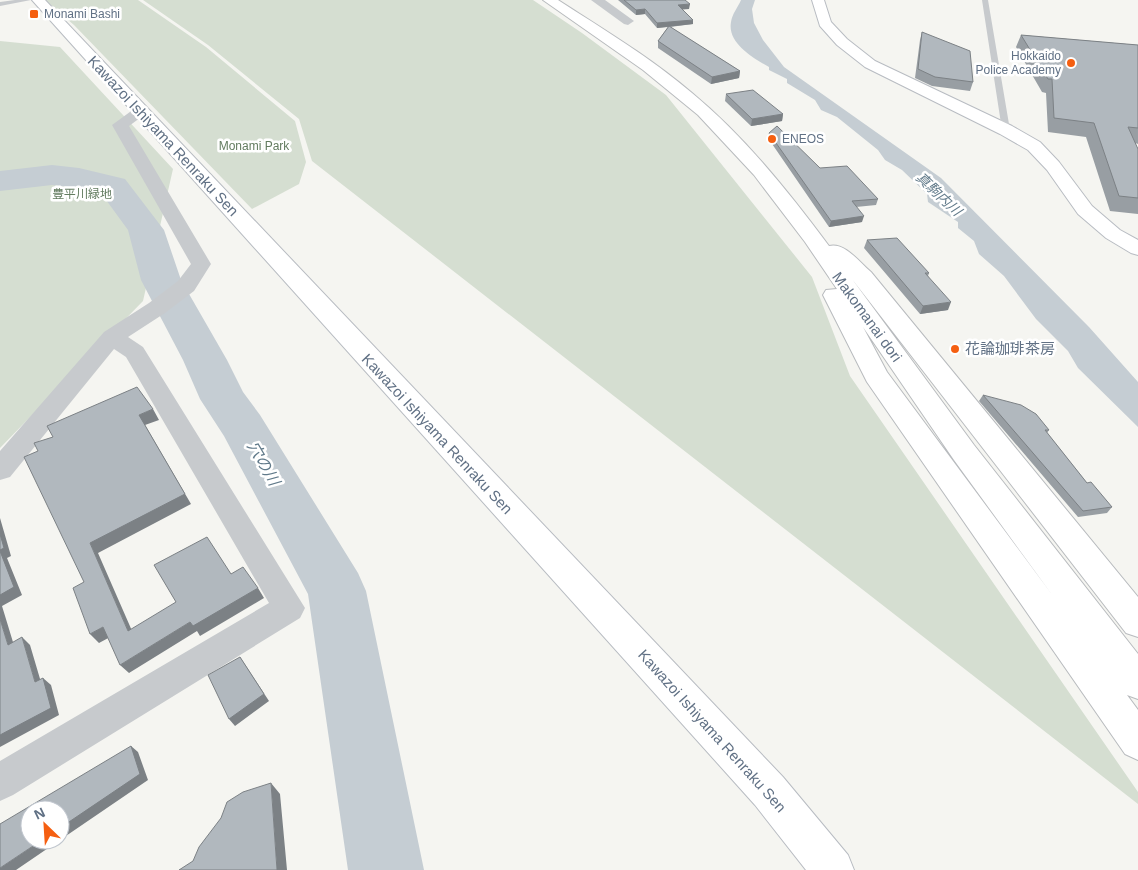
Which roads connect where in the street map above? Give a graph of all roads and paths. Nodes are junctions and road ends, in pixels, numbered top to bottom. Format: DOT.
graph roads {
  1 [pos="28,0"];
  2 [pos="38,0"];
  3 [pos="549,0"];
  4 [pos="598,0"];
  5 [pos="818,0"];
  6 [pos="985,0"];
  7 [pos="0,4"];
  8 [pos="628,21"];
  9 [pos="140,112"];
  10 [pos="1006,130"];
  11 [pos="790,209"];
  12 [pos="1138,249"];
  13 [pos="112,337"];
  14 [pos="0,470"];
  15 [pos="1138,622"];
  16 [pos="1138,682"];
  17 [pos="1138,741"];
  18 [pos="0,782"];
  19 [pos="834,870"];
  1 -- 7 [label="lane"];
  2 -- 9 [label="main road, Kawazoi Ishiyama Renraku Sen"];
  3 -- 11 [label="main road, Makomanai dori"];
  4 -- 8 [label="street"];
  5 -- 10 [label="main road"];
  6 -- 10 [label="lane"];
  9 -- 13 [label="street"];
  9 -- 19 [label="main road, Kawazoi Ishiyama Renraku Sen"];
  10 -- 12 [label="main road"];
  11 -- 15 [label="main road"];
  11 -- 16 [label="main road, Makomanai dori"];
  11 -- 17 [label="main road"];
  13 -- 14 [label="street"];
  13 -- 18 [label="street"];
}
